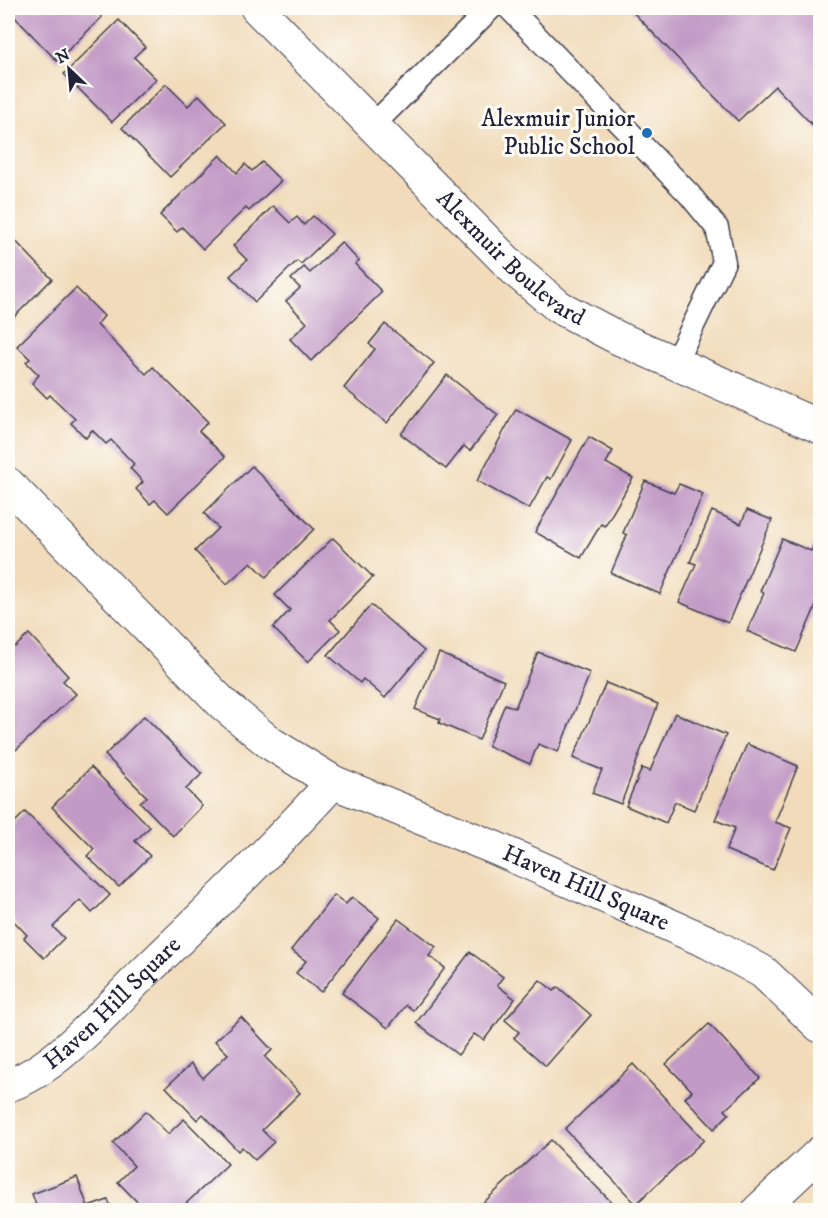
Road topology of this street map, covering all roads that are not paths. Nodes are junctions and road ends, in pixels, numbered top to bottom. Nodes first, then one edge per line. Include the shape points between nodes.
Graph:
1 (257, 8) edge
2 (491, 8) edge
3 (509, 8) edge
4 (373, 125) junction
5 (675, 365) junction
6 (820, 427) edge
7 (8, 484) edge
8 (333, 782) junction
9 (820, 1026) edge
10 (8, 1085) edge
11 (820, 1153) edge
12 (759, 1210) edge

1 - 4 street, Alexmuir Boulevard
2 - 4 lane
3 - 5 lane via 689,194 717,228 724,262
4 - 5 street, Alexmuir Boulevard via 516,271 559,308
5 - 6 street, Alexmuir Boulevard
7 - 8 street, Haven Hill Square via 222,704 270,743
8 - 9 street, Haven Hill Square via 708,942 763,972
8 - 10 street, Haven Hill Square via 285,836 64,1051
11 - 12 street

